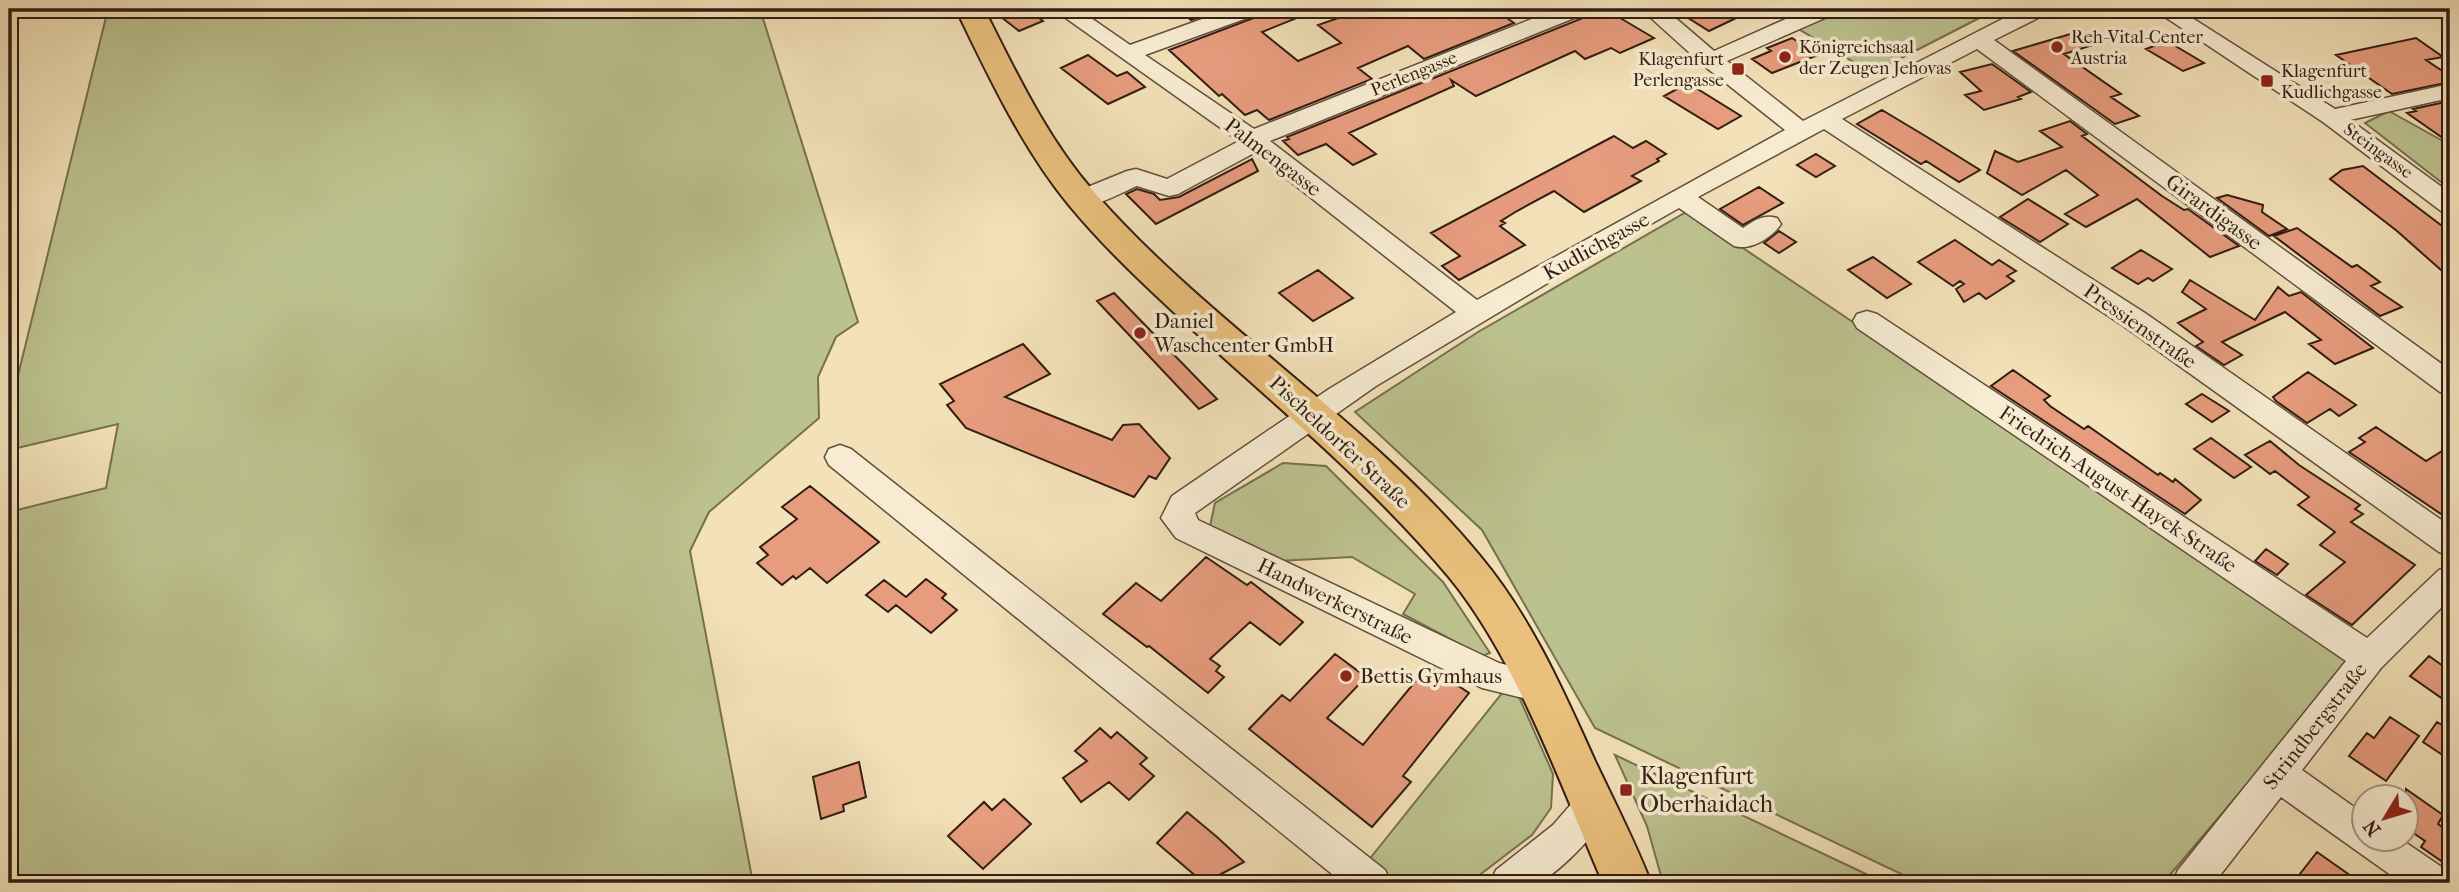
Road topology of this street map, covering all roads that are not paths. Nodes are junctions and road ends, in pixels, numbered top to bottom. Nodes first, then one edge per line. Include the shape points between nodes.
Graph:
1 (970, 9) edge
2 (1064, 9) edge
3 (1250, 9) edge
4 (1576, 9) edge
5 (1652, 9) edge
6 (1826, 9) edge
7 (2038, 9) edge
8 (2164, 9) edge
9 (1978, 39) junction
10 (1128, 52) junction
11 (1711, 60) junction
12 (2450, 91) edge
13 (2332, 117) junction
14 (1812, 124) junction
15 (1253, 141) junction
16 (1681, 198) junction
17 (1082, 199) junction
18 (2450, 205) edge
19 (1768, 224) dead end
20 (1476, 313) junction
21 (1867, 321) dead end
22 (2450, 385) edge
23 (1314, 414) junction
24 (840, 457) dead end
25 (1177, 518) joint
26 (2450, 543) edge
27 (2450, 579) edge
28 (2369, 658) junction
29 (1539, 687) junction
30 (2278, 774) junction
31 (1593, 806) junction
32 (2350, 825) edge
33 (2392, 854) edge
34 (1372, 883) edge
35 (1509, 883) edge
36 (1628, 883) edge
37 (2191, 883) edge
38 (2433, 883) edge

1 - 17 main road, Pischeldorfer Straße via 1009,87
2 - 10 street, Palmengasse
3 - 10 street
4 - 15 street, Perlengasse
5 - 11 street, Pressienstraße
6 - 11 street
7 - 9 street, Kudlichgasse
8 - 13 street, Steingasse
9 - 14 street, Kudlichgasse
9 - 22 street, Girardigasse
10 - 15 street, Palmengasse
11 - 14 street, Pressienstraße
12 - 13 street
13 - 18 street, Steingasse
14 - 16 street, Kudlichgasse
14 - 26 street, Pressienstraße via 2124,313
15 - 17 street, Perlengasse via 1169,188 1136,177
15 - 20 street, Palmengasse
16 - 19 street via 1743,240
16 - 20 street, Kudlichgasse
17 - 23 main road, Pischeldorfer Straße via 1157,276
20 - 23 street, Kudlichgasse
21 - 28 street, Friedrich-August-Hayek-Straße
23 - 25 street, Kudlichgasse via 1183,505
23 - 29 main road, Pischeldorfer Straße via 1432,528 1467,569 1506,625
24 - 34 street
25 - 29 street, Handwerkerstraße via 1187,530 1494,677
27 - 28 street, Strindbergstraße
28 - 30 street, Strindbergstraße
29 - 31 main road, Pischeldorfer Straße
30 - 32 street
30 - 37 street, Strindbergstraße
31 - 35 street via 1566,837
31 - 36 main road, Pischeldorfer Straße
33 - 38 street

